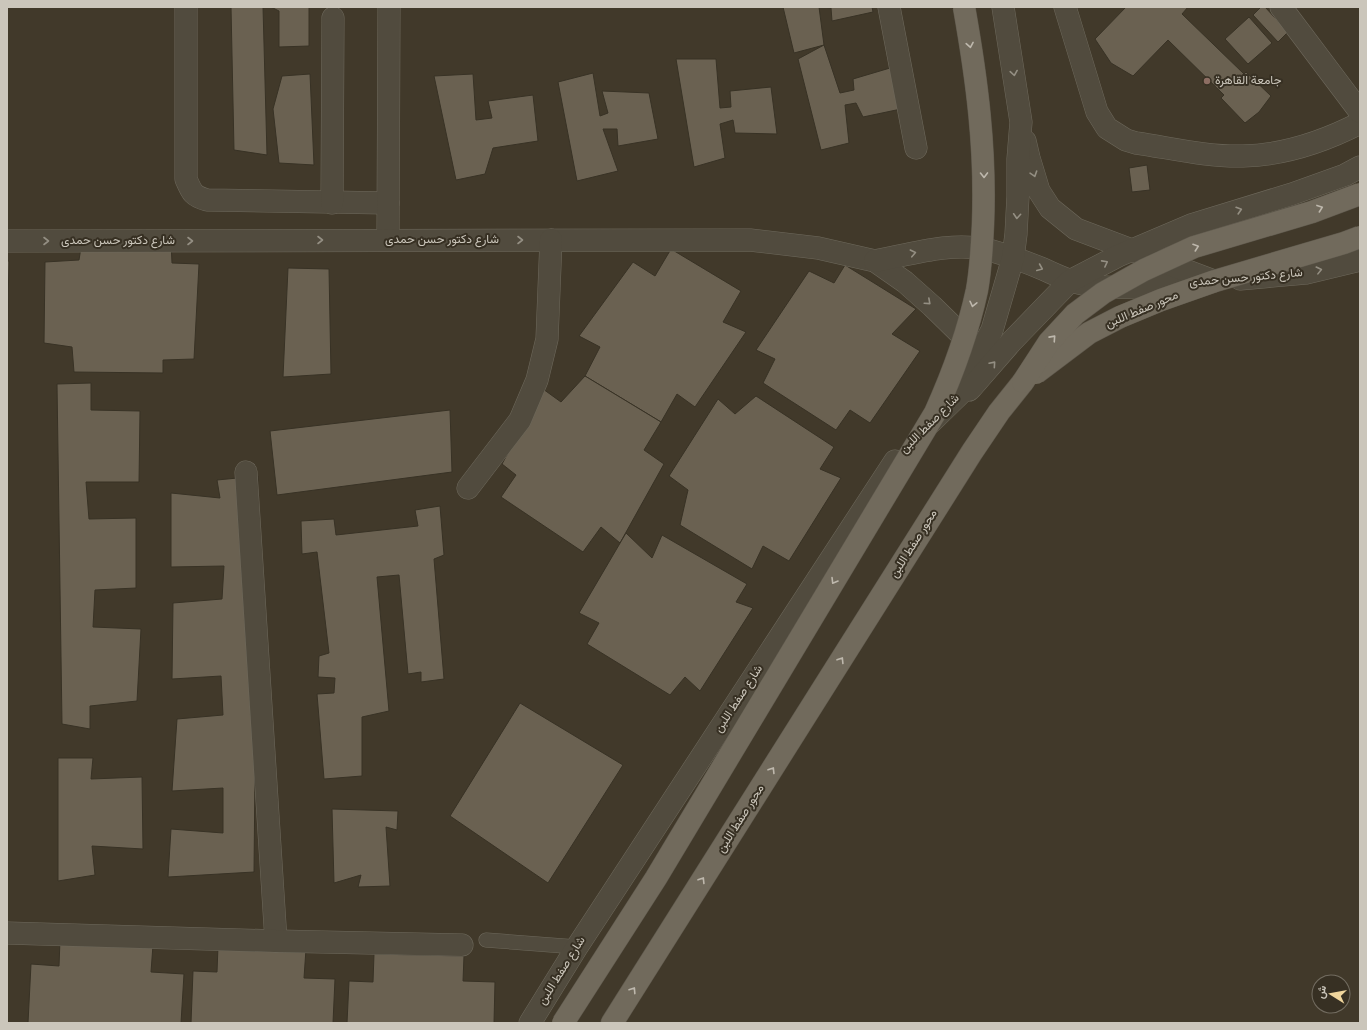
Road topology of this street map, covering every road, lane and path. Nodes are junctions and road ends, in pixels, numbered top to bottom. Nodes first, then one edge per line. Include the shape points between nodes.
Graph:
1 (186, 7) edge
2 (389, 7) edge
3 (889, 7) edge
4 (964, 7) edge
5 (1003, 7) edge
6 (1065, 7) edge
7 (1281, 7) edge
8 (333, 18) dead end
9 (1360, 112) edge
10 (1022, 122) junction
11 (1360, 123) edge
12 (916, 148) dead end
13 (1360, 167) edge
14 (1360, 194) edge
15 (332, 203) junction
16 (388, 203) junction
17 (1360, 237) edge
18 (388, 240) junction
19 (551, 240) junction
20 (7, 241) edge
21 (1133, 249) junction
22 (1013, 258) junction
23 (1360, 260) edge
24 (875, 261) junction
25 (1070, 281) junction
26 (1214, 281) junction
27 (980, 354) junction
28 (1024, 382) junction
29 (965, 389) junction
30 (246, 472) dead end
31 (468, 488) dead end
32 (7, 933) edge
33 (486, 940) dead end
34 (276, 941) junction
35 (462, 945) dead end
36 (577, 947) junction
37 (530, 1023) edge
38 (563, 1023) edge
39 (612, 1023) edge

1 - 15 street via 186,179 191,190 197,197 207,200
2 - 16 street
3 - 12 street
4 -> 38 main road, bridge via 977,87 983,149 984,198 982,253 977,289 951,377 935,413 656,878
5 -> 10 street
6 - 11 street via 1097,112 1107,128 1126,140 1210,154 1242,156 1275,153 1307,146
7 - 9 street
8 - 15 street
10 -> 21 street via 1039,191 1050,208 1076,229
10 -> 22 street, شارع صفط اللبن
21 -> 13 street, شارع صفط اللبن via 1191,225 1292,194
28 -> 14 main road, bridge via 1049,342 1075,314 1103,293 1194,247 1312,212
15 - 16 street
16 - 18 street
17 - 28 main road, محور صفط اللبن, bridge via 1215,281 1120,317 1089,333
18 -> 19 street, شارع دكتور حسن حمدى
20 -> 18 street, شارع دكتور حسن حمدى
19 - 24 street, شارع دكتور حسن حمدى via 750,240 818,248
19 - 31 street via 547,339 537,380 520,420
25 -> 21 street, شارع صفط اللبن
21 - 26 street
24 -> 22 street, شارع دكتور حسن حمدى via 958,247 988,250
22 -> 25 street, شارع دكتور حسن حمدى
22 - 27 street, شارع صفط اللبن via 992,330
26 -> 23 street, شارع دكتور حسن حمدى via 1306,273
24 -> 27 street, شارع دكتور حسن حمدى via 921,296
25 - 26 street, شارع دكتور حسن حمدى via 1090,286 1126,288
29 -> 25 street, شارع صفط اللبن via 969,390 972,387
27 - 29 street, شارع صفط اللبن via 964,382
39 -> 28 main road, محور صفط اللبن via 972,452 999,412
29 - 36 street, شارع صفط اللبن via 919,432 892,466
30 - 34 street
32 - 34 street
33 - 36 lane
34 - 35 street
36 - 37 street, شارع صفط اللبن

